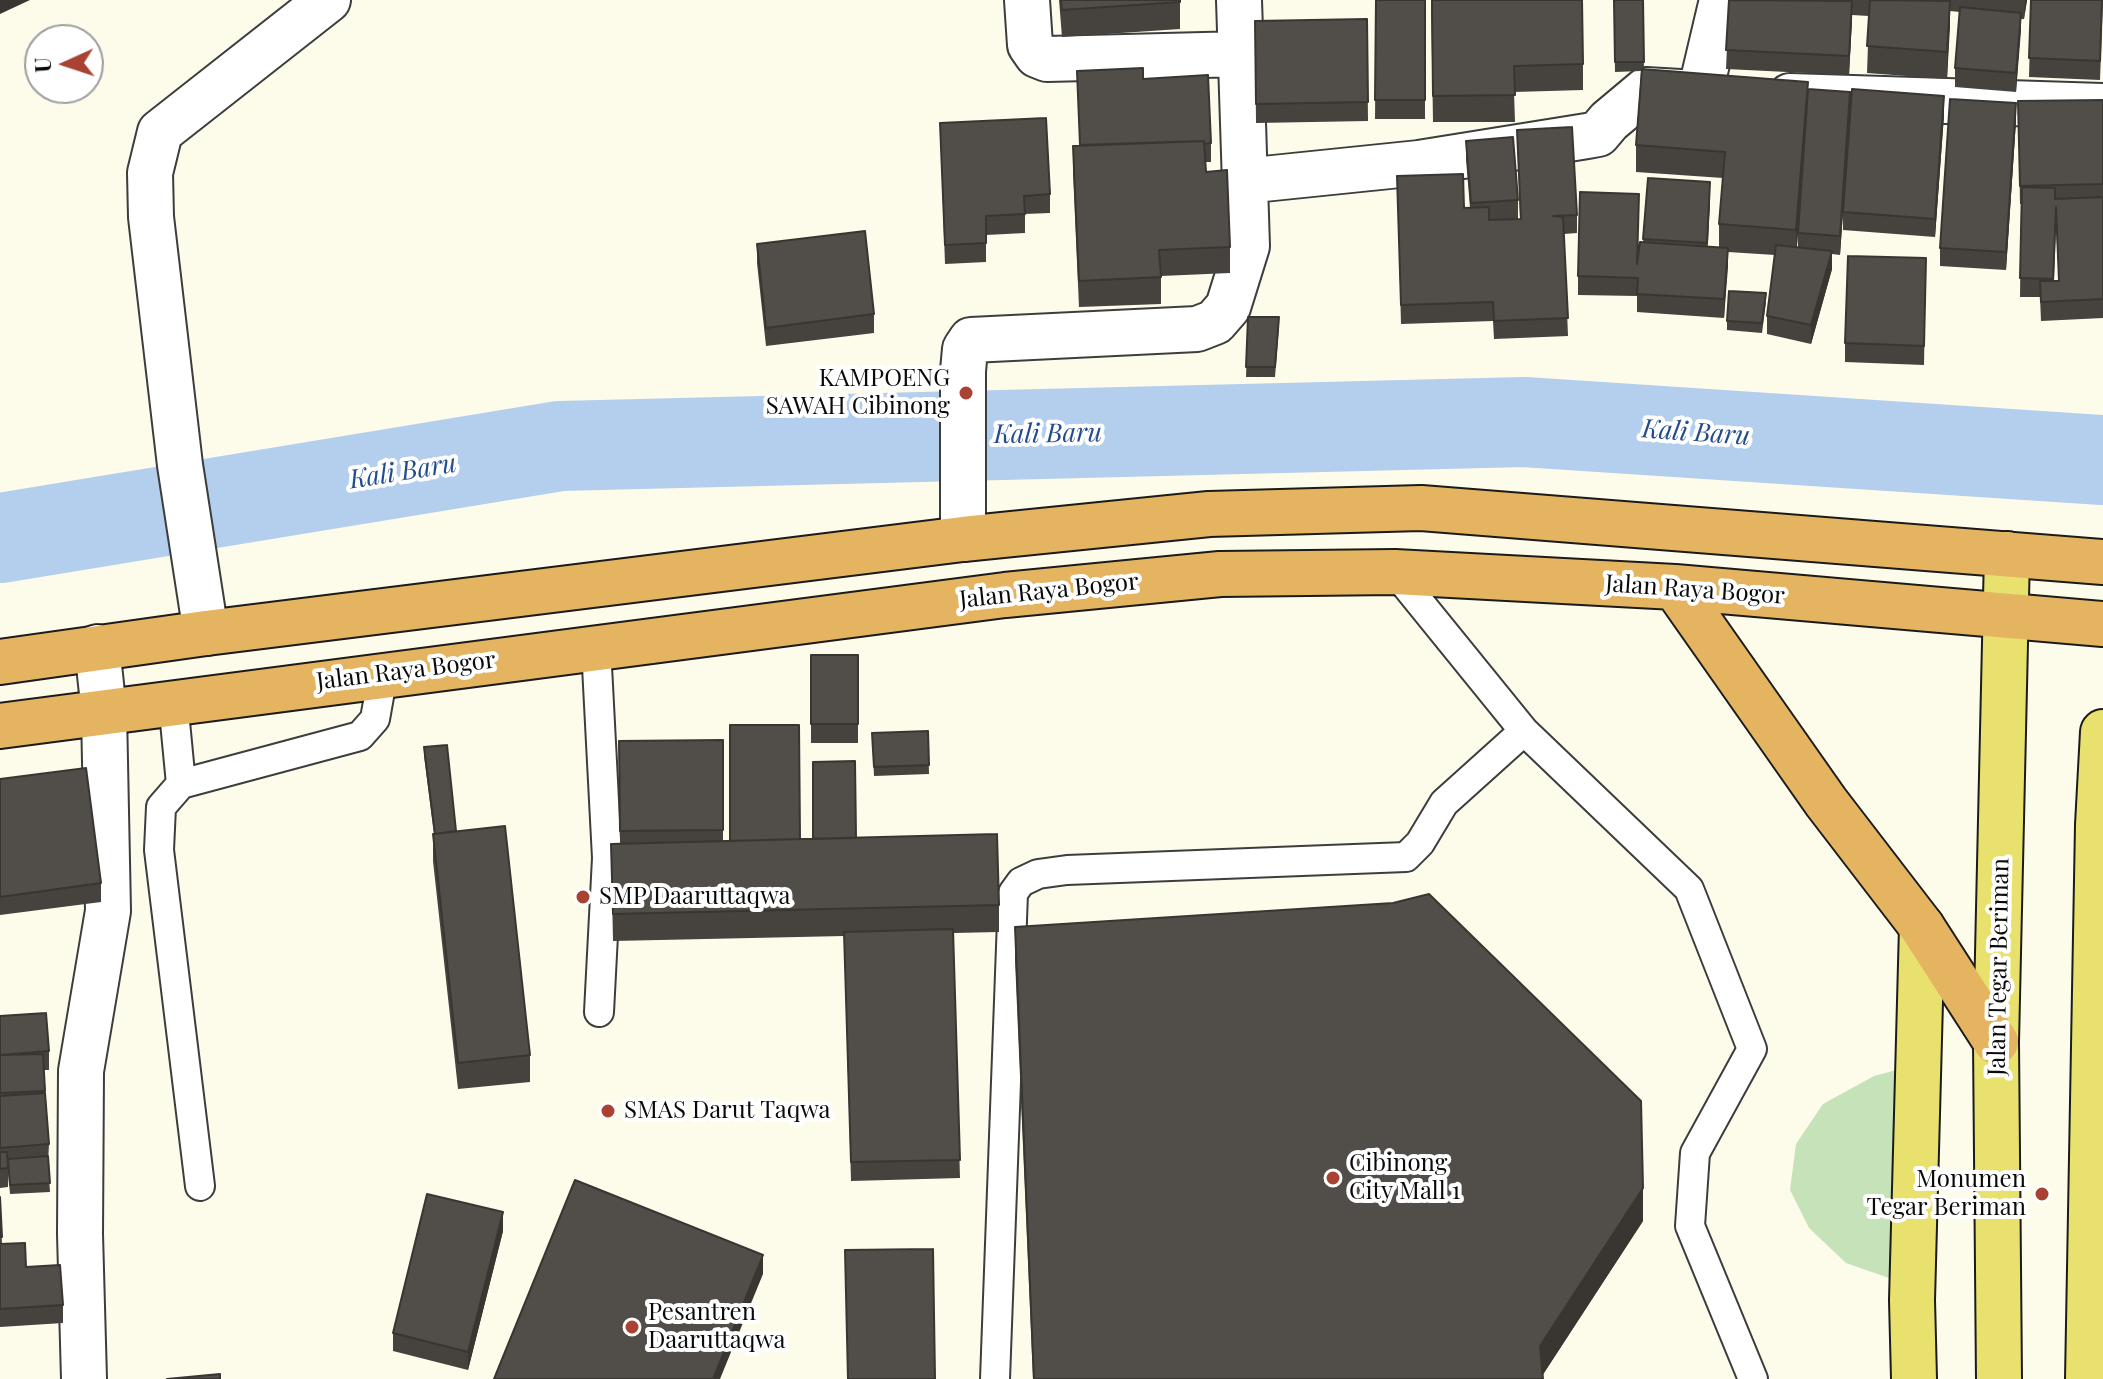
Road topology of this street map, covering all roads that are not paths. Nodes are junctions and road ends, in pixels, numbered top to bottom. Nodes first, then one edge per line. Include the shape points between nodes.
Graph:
1 (328, 0) edge
2 (1027, 0) edge
3 (1239, 0) edge
4 (1722, 0) edge
5 (1243, 54) junction
6 (1700, 93) junction
7 (2103, 106) edge
8 (1244, 181) junction
9 (963, 539) junction
10 (2007, 554) junction
11 (2103, 562) edge
12 (1395, 572) junction
13 (1675, 587) junction
14 (2005, 616) junction
15 (2103, 624) edge
16 (206, 633) junction
17 (97, 647) junction
18 (596, 647) junction
19 (0, 662) edge
20 (383, 674) junction
21 (173, 701) junction
22 (104, 712) junction
23 (0, 726) edge
24 (1524, 731) junction
25 (2103, 732) edge
26 (181, 784) junction
27 (2100, 830) edge
28 (1922, 927) junction
29 (599, 1012) dead end
30 (1996, 1042) junction
31 (200, 1186) dead end
32 (84, 1379) edge
33 (995, 1379) edge
34 (1753, 1379) edge
35 (1914, 1379) edge
36 (1999, 1379) edge
37 (2088, 1379) edge

1 - 16 street via 160,132 150,173 180,465
2 - 5 street via 1030,45 1047,59
3 - 5 street
4 - 6 street
5 - 8 street
6 - 7 street
6 - 8 street via 1646,90 1598,134 1419,163
8 - 9 street via 1247,246 1228,307 1215,322 1197,329 971,340 963,371
9 - 10 highway via 1209,514 1421,508
9 - 16 highway
10 - 11 highway
10 - 14 main road, Jalan Tegar Beriman
12 - 13 highway, Jalan Raya Bogor
12 - 18 highway, Jalan Raya Bogor via 1205,575
12 - 24 lane
13 - 14 highway, Jalan Raya Bogor
13 - 28 highway via 1826,802
14 - 15 highway, Jalan Raya Bogor
14 - 30 main road, Jalan Tegar Beriman
16 - 17 highway
17 - 19 highway
17 - 22 street
18 - 20 highway, Jalan Raya Bogor
18 - 29 lane via 607,858
20 - 21 highway, Jalan Raya Bogor
20 - 26 lane via 375,719 360,736
21 - 22 highway, Jalan Raya Bogor
21 - 26 lane
22 - 23 highway, Jalan Raya Bogor
22 - 32 street via 108,911 81,1071 79,1124
24 - 33 lane via 1444,803 1406,857 1067,870 1021,882 1013,893
24 - 34 lane via 1689,889 1752,1049 1695,1153 1690,1226
25 - 27 main road
26 - 31 lane via 161,807 158,830
27 - 37 main road
28 - 30 highway
28 - 35 main road
30 - 36 main road, Jalan Tegar Beriman

